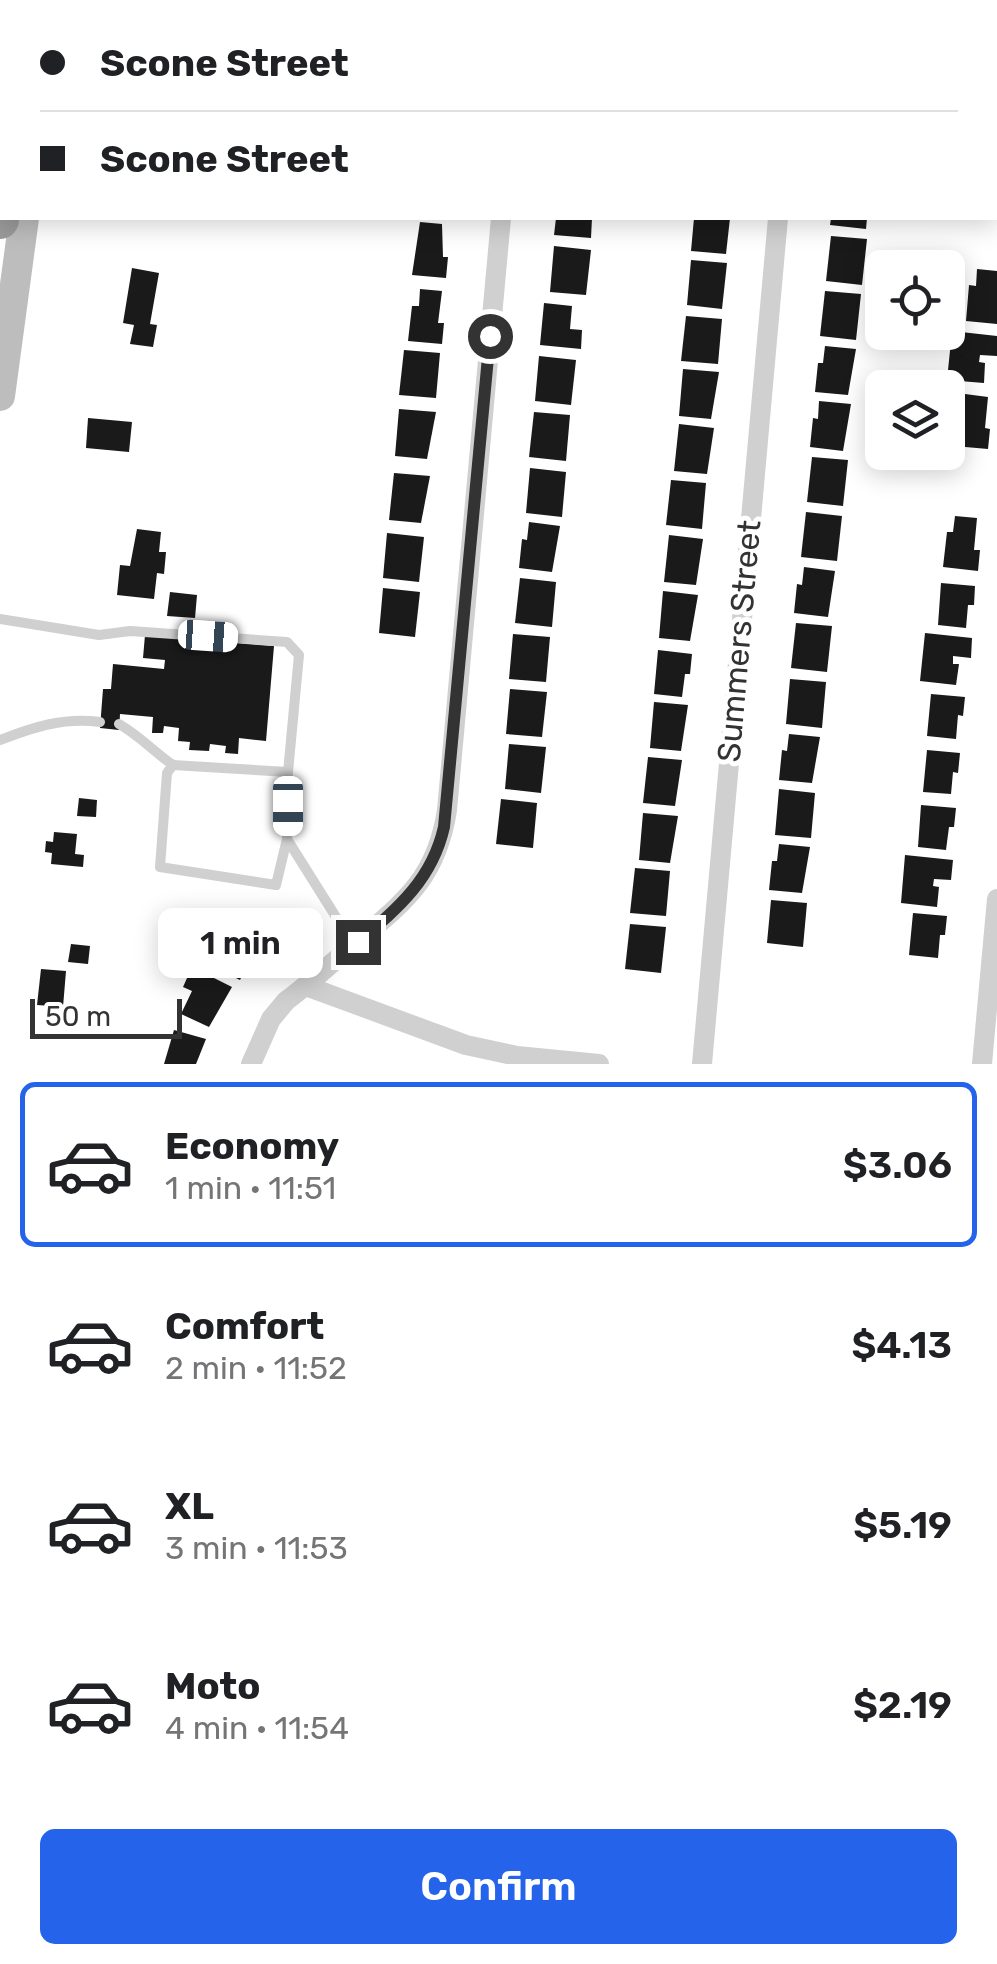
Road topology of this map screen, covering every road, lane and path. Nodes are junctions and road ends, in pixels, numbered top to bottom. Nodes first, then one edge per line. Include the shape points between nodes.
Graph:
1 (24, 220) edge
2 (501, 220) edge
3 (778, 220) edge
4 (0, 396) edge
5 (0, 619) edge
6 (100, 722) dead end
7 (119, 724) dead end
8 (0, 740) edge
9 (174, 765) junction
10 (288, 772) junction
11 (287, 839) junction
12 (997, 899) edge
13 (358, 942) junction
14 (306, 986) junction
15 (251, 1064) edge
16 (600, 1064) edge
17 (702, 1064) edge
18 (982, 1064) edge

1 - 4 main road
2 - 13 street via 444,827 415,891
3 - 17 street, Summers Street
5 - 10 lane via 99,636 130,630 287,642 299,655
6 - 8 lane via 51,722
7 - 9 lane
9 - 10 lane
9 - 11 lane via 167,773 160,867 276,884
10 - 11 lane
11 - 13 lane
12 - 18 street
13 - 14 street
14 - 15 street via 271,1019
14 - 16 street via 466,1045

